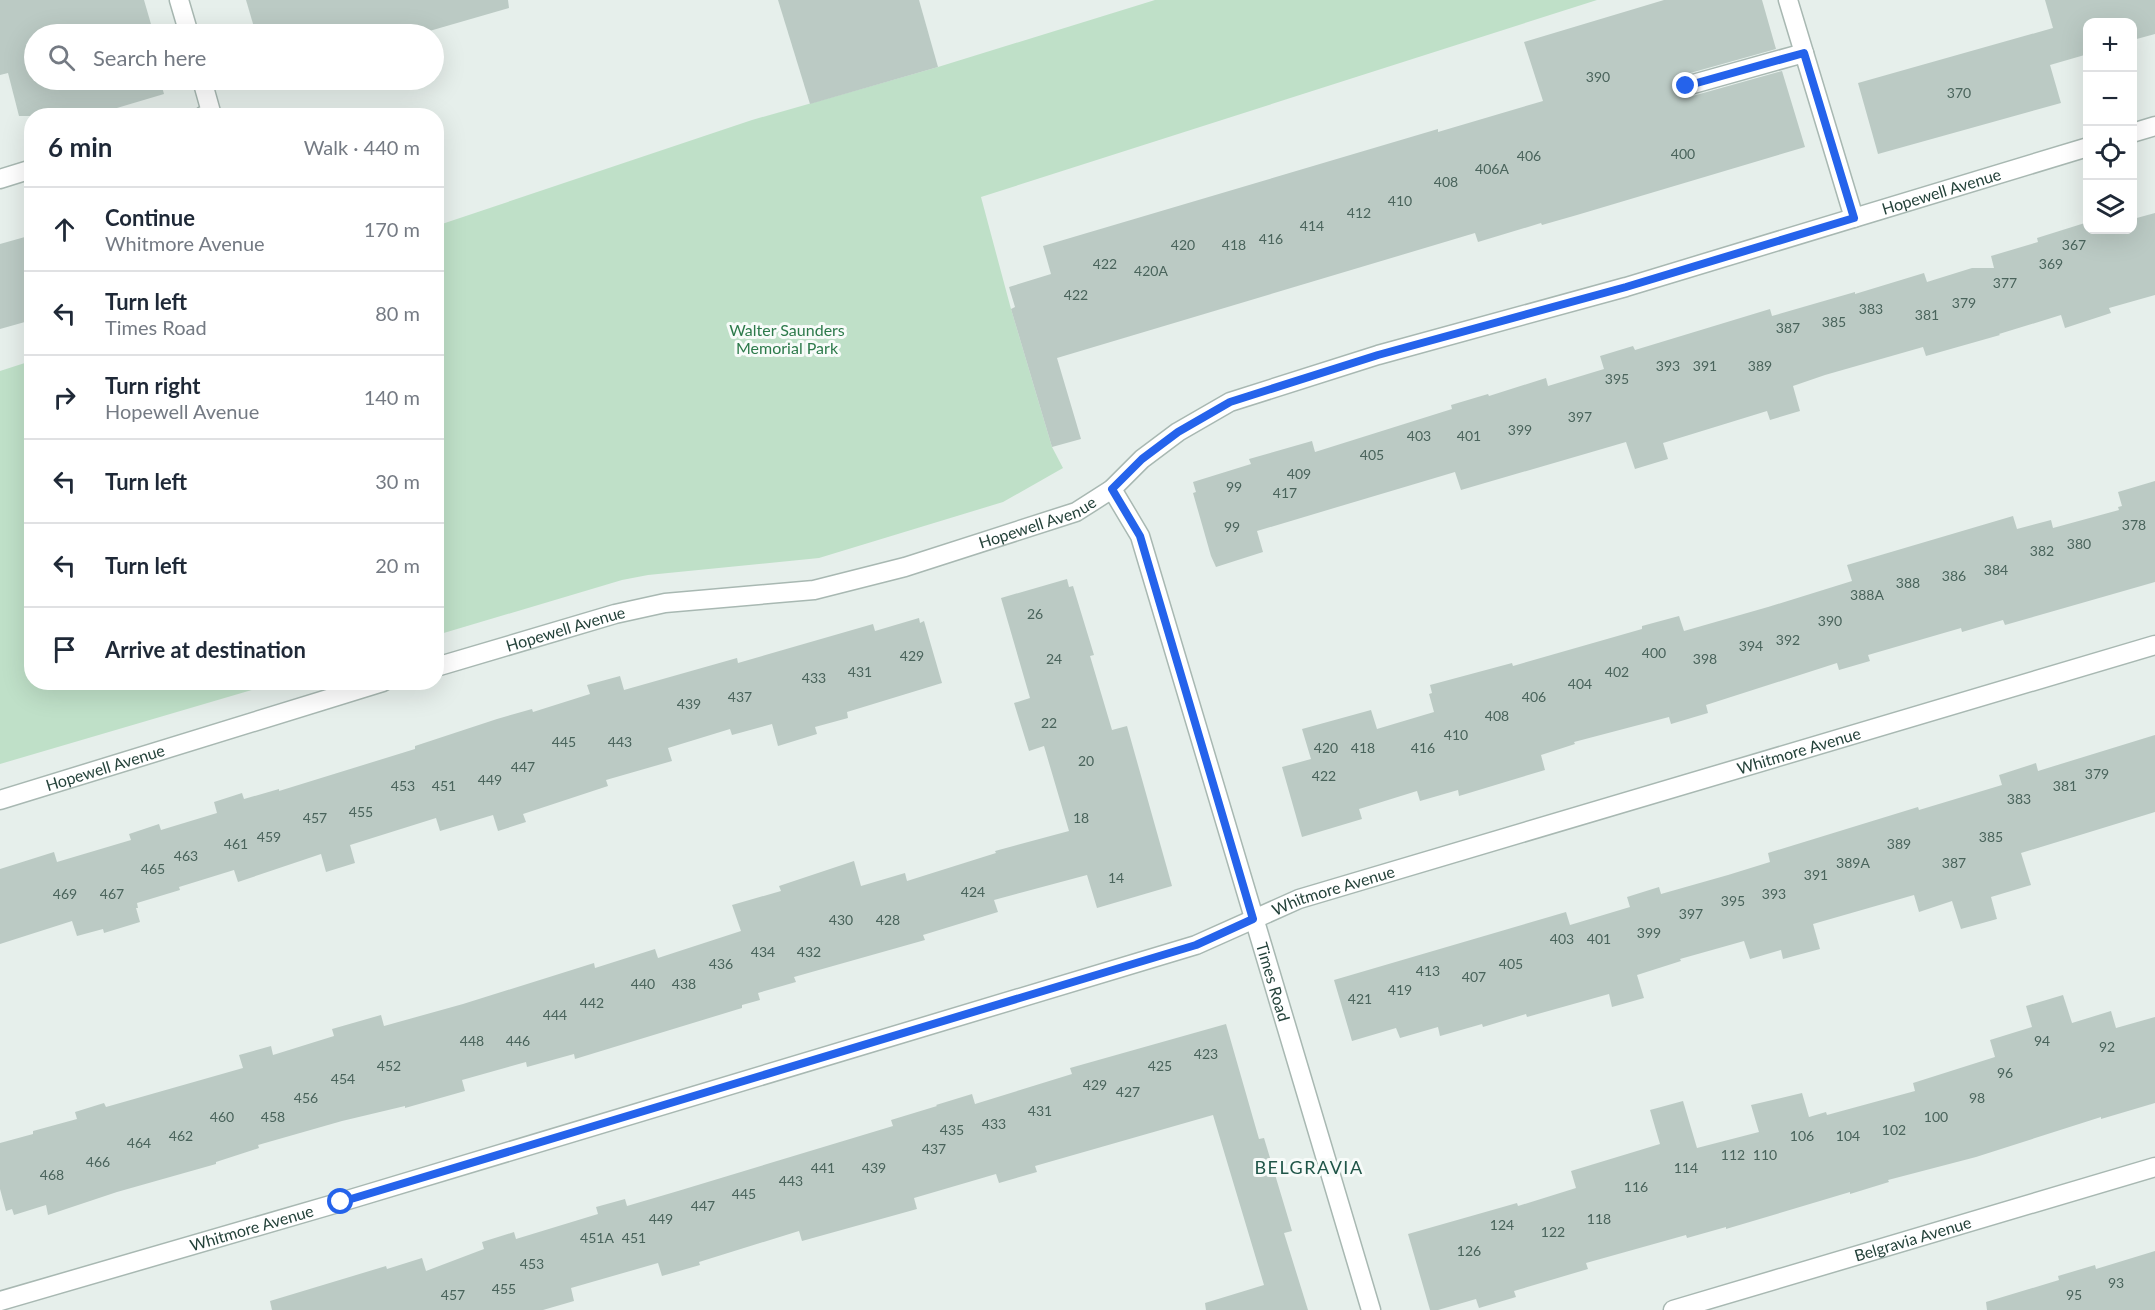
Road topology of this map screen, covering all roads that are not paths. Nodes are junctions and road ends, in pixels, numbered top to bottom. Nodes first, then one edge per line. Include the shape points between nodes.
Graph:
1 (180, 0) edge
2 (1788, 0) edge
3 (186, 24) edge
4 (1804, 53) junction
5 (1686, 86) dead end
6 (203, 90) edge
7 (206, 108) edge
8 (2155, 126) edge
9 (2137, 132) edge
10 (2083, 149) edge
11 (24, 172) edge
12 (0, 179) edge
13 (1854, 218) junction
14 (1112, 489) junction
15 (2155, 645) edge
16 (444, 665) edge
17 (357, 690) edge
18 (0, 800) edge
19 (1253, 919) junction
20 (2155, 1167) edge
21 (0, 1301) edge
22 (1371, 1310) edge
23 (1673, 1310) edge

1 - 3 street
2 - 4 street
4 - 5 street
4 - 13 street
6 - 7 street
8 - 9 street
10 - 13 street, Hopewell Avenue
11 - 12 street
13 - 14 street, Hopewell Avenue via 1626,287 1378,355 1230,402 1178,432 1142,459
14 - 16 street, Hopewell Avenue via 1076,512 905,567 814,590 665,603
14 - 19 street, Times Road via 1140,536
15 - 19 street, Whitmore Avenue via 1299,899
17 - 18 street, Hopewell Avenue
19 - 21 street, Whitmore Avenue via 1196,945
19 - 22 street, Times Road
20 - 23 street, Belgravia Avenue

